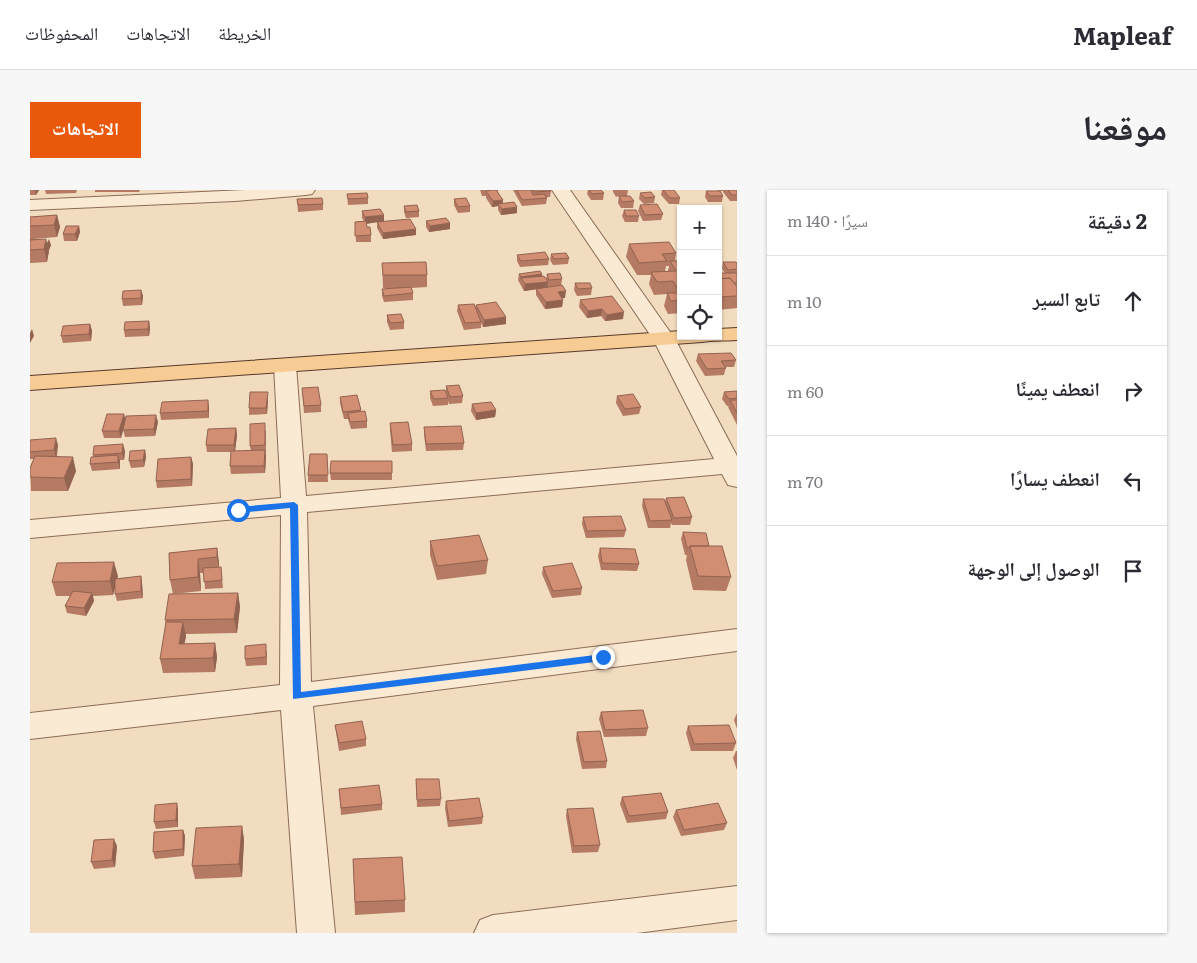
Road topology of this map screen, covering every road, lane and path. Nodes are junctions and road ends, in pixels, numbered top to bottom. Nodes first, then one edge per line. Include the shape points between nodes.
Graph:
1 (306, 190) edge
2 (561, 190) edge
3 (30, 205) edge
4 (737, 334) edge
5 (722, 335) edge
6 (677, 338) edge
7 (664, 339) junction
8 (285, 366) junction
9 (30, 383) edge
10 (734, 470) edge
11 (294, 505) junction
12 (30, 529) edge
13 (737, 640) edge
14 (296, 696) junction
15 (30, 726) edge
16 (737, 903) edge
17 (316, 933) edge
18 (493, 933) edge

1 - 3 street
2 - 7 street
4 - 5 main road
6 - 7 main road
7 - 8 main road
7 - 10 street
8 - 9 main road
8 - 11 street
10 - 11 street
11 - 12 street
11 - 14 street
13 - 14 street
14 - 15 street
14 - 17 street
16 - 18 street

